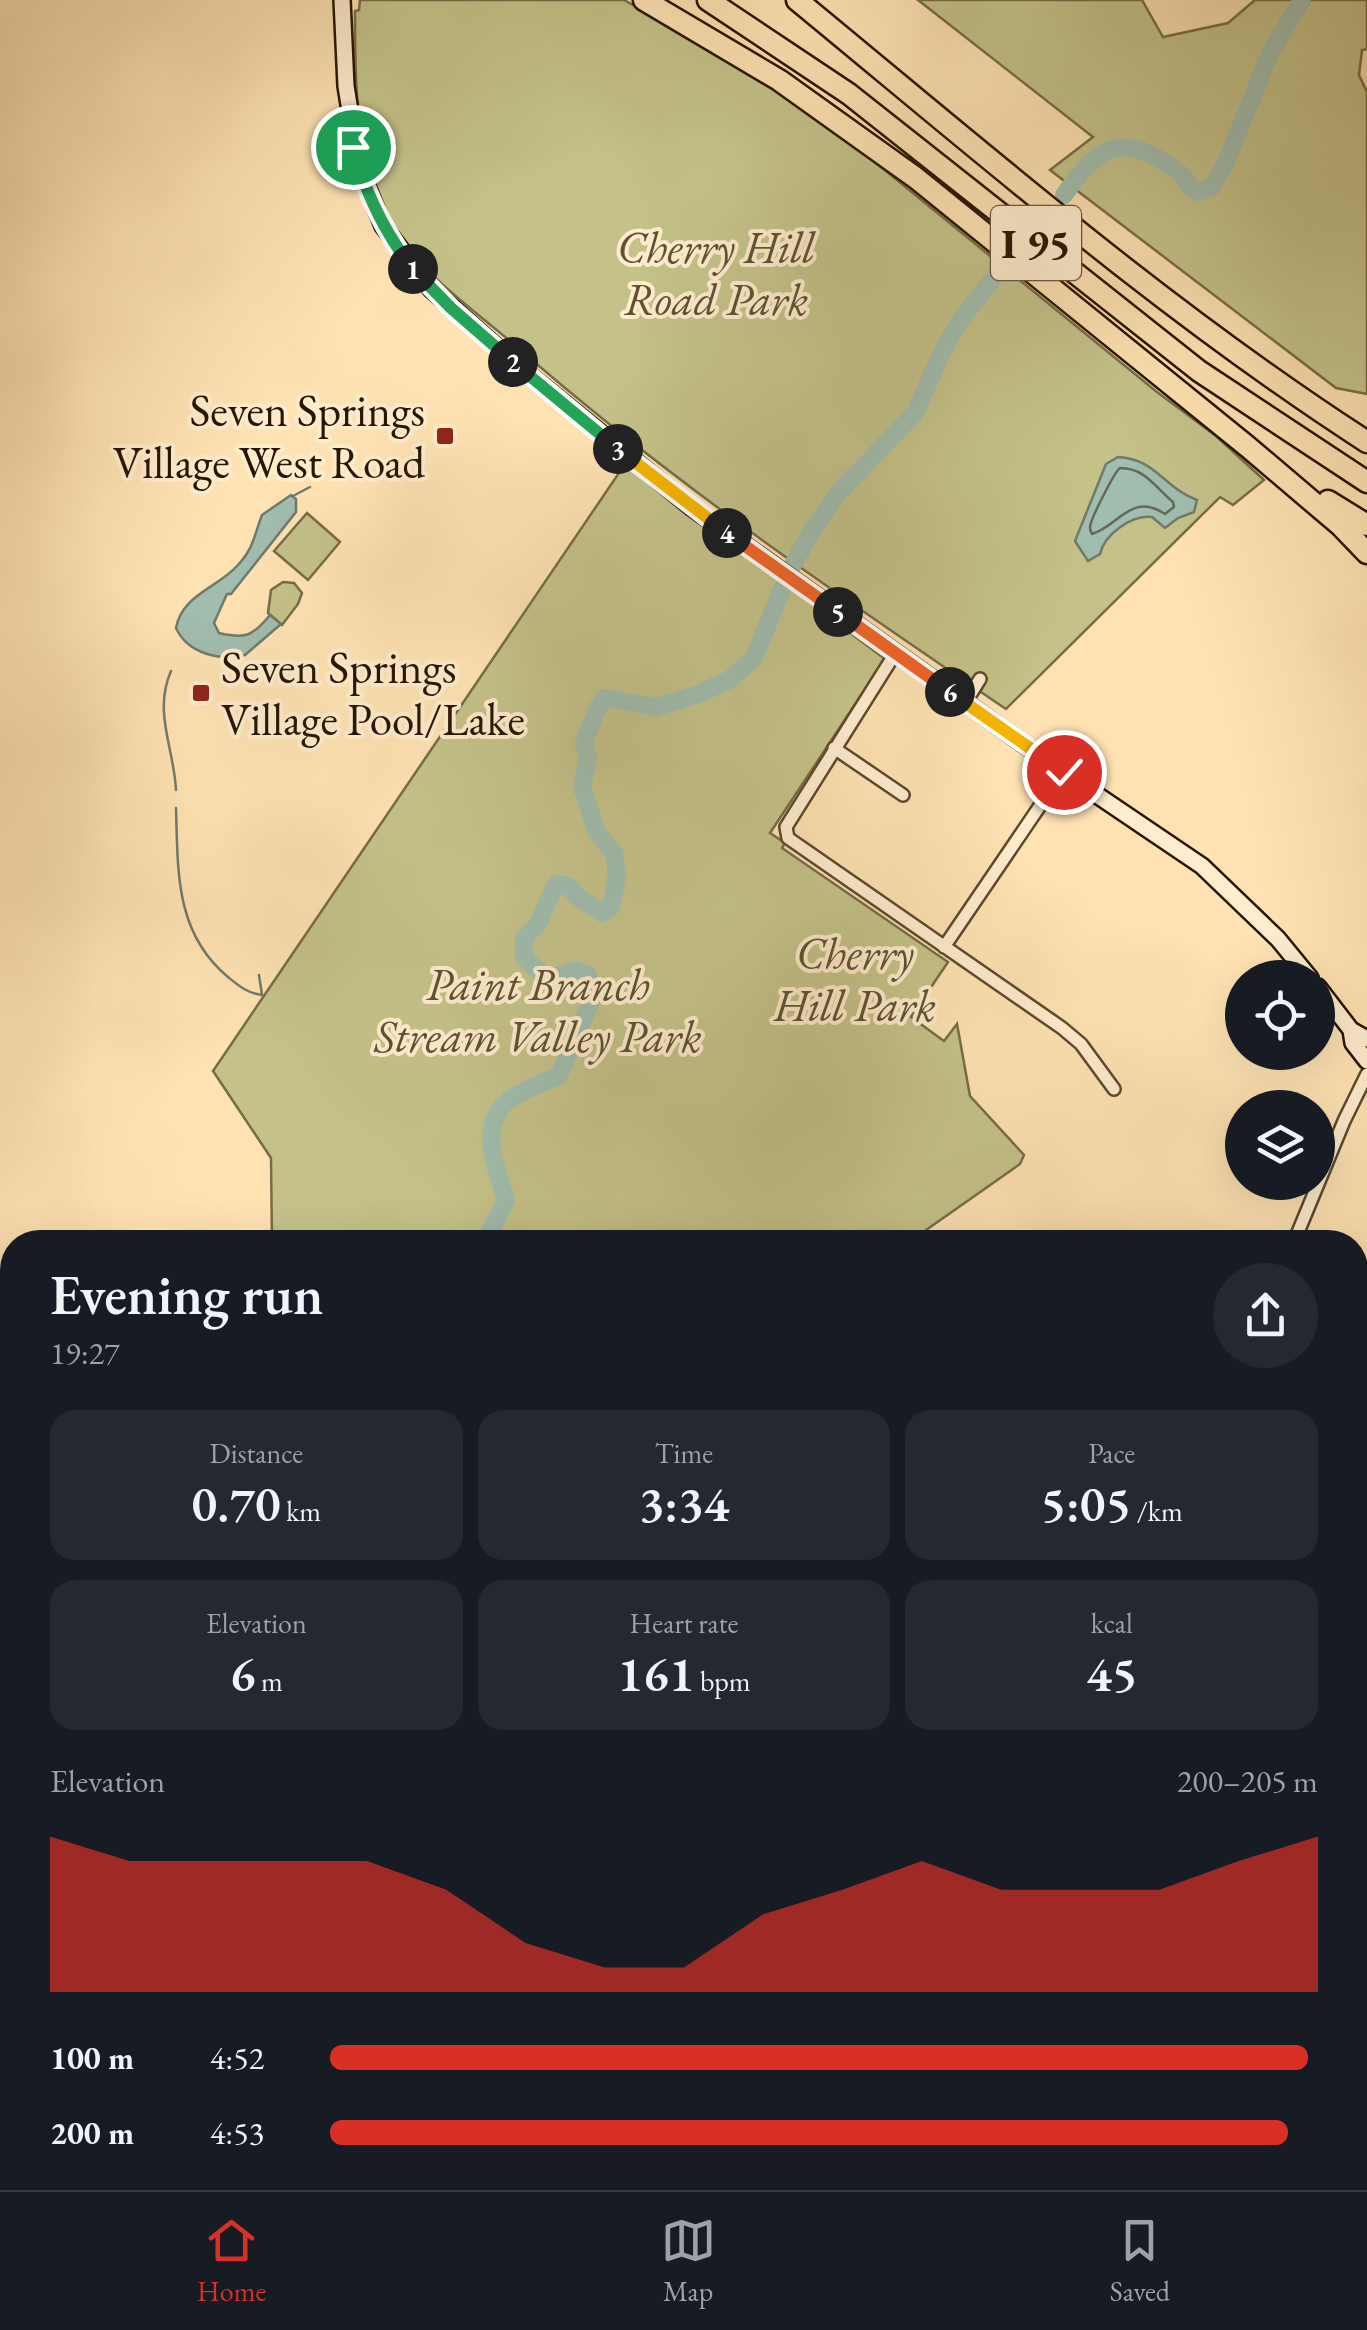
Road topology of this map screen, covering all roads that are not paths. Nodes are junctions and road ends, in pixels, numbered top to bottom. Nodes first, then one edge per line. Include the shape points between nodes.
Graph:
1 (342, 0) edge
2 (644, 0) edge
3 (708, 0) edge
4 (797, 0) edge
5 (1367, 440) edge
6 (1248, 447) junction
7 (1367, 482) edge
8 (1367, 525) edge
9 (1367, 553) edge
10 (896, 652) junction
11 (980, 679) dead end
12 (965, 703) junction
13 (834, 748) junction
14 (1064, 772) junction
15 (904, 795) dead end
16 (944, 946) junction
17 (1296, 960) edge
18 (1335, 1009) edge
19 (1351, 1030) junction
20 (1367, 1039) edge
21 (1367, 1061) edge
22 (1367, 1074) edge
23 (1114, 1089) dead end
24 (1299, 1230) edge

1 - 10 main road via 358,167 383,226 420,277 632,460
2 - 6 highway via 848,126
3 - 7 highway, I 95 via 849,94 1198,370
4 - 5 highway, I 95 via 1146,287
6 - 8 highway
6 - 9 highway
10 - 12 main road
10 - 13 street
11 - 12 street
12 - 14 main road
13 - 15 street
13 - 16 street via 786,827 788,838
14 - 16 street
14 - 17 main road via 1202,866
16 - 23 street via 1082,1044
18 - 19 main road
19 - 20 main road
19 - 21 main road via 1352,1043
22 - 24 street

